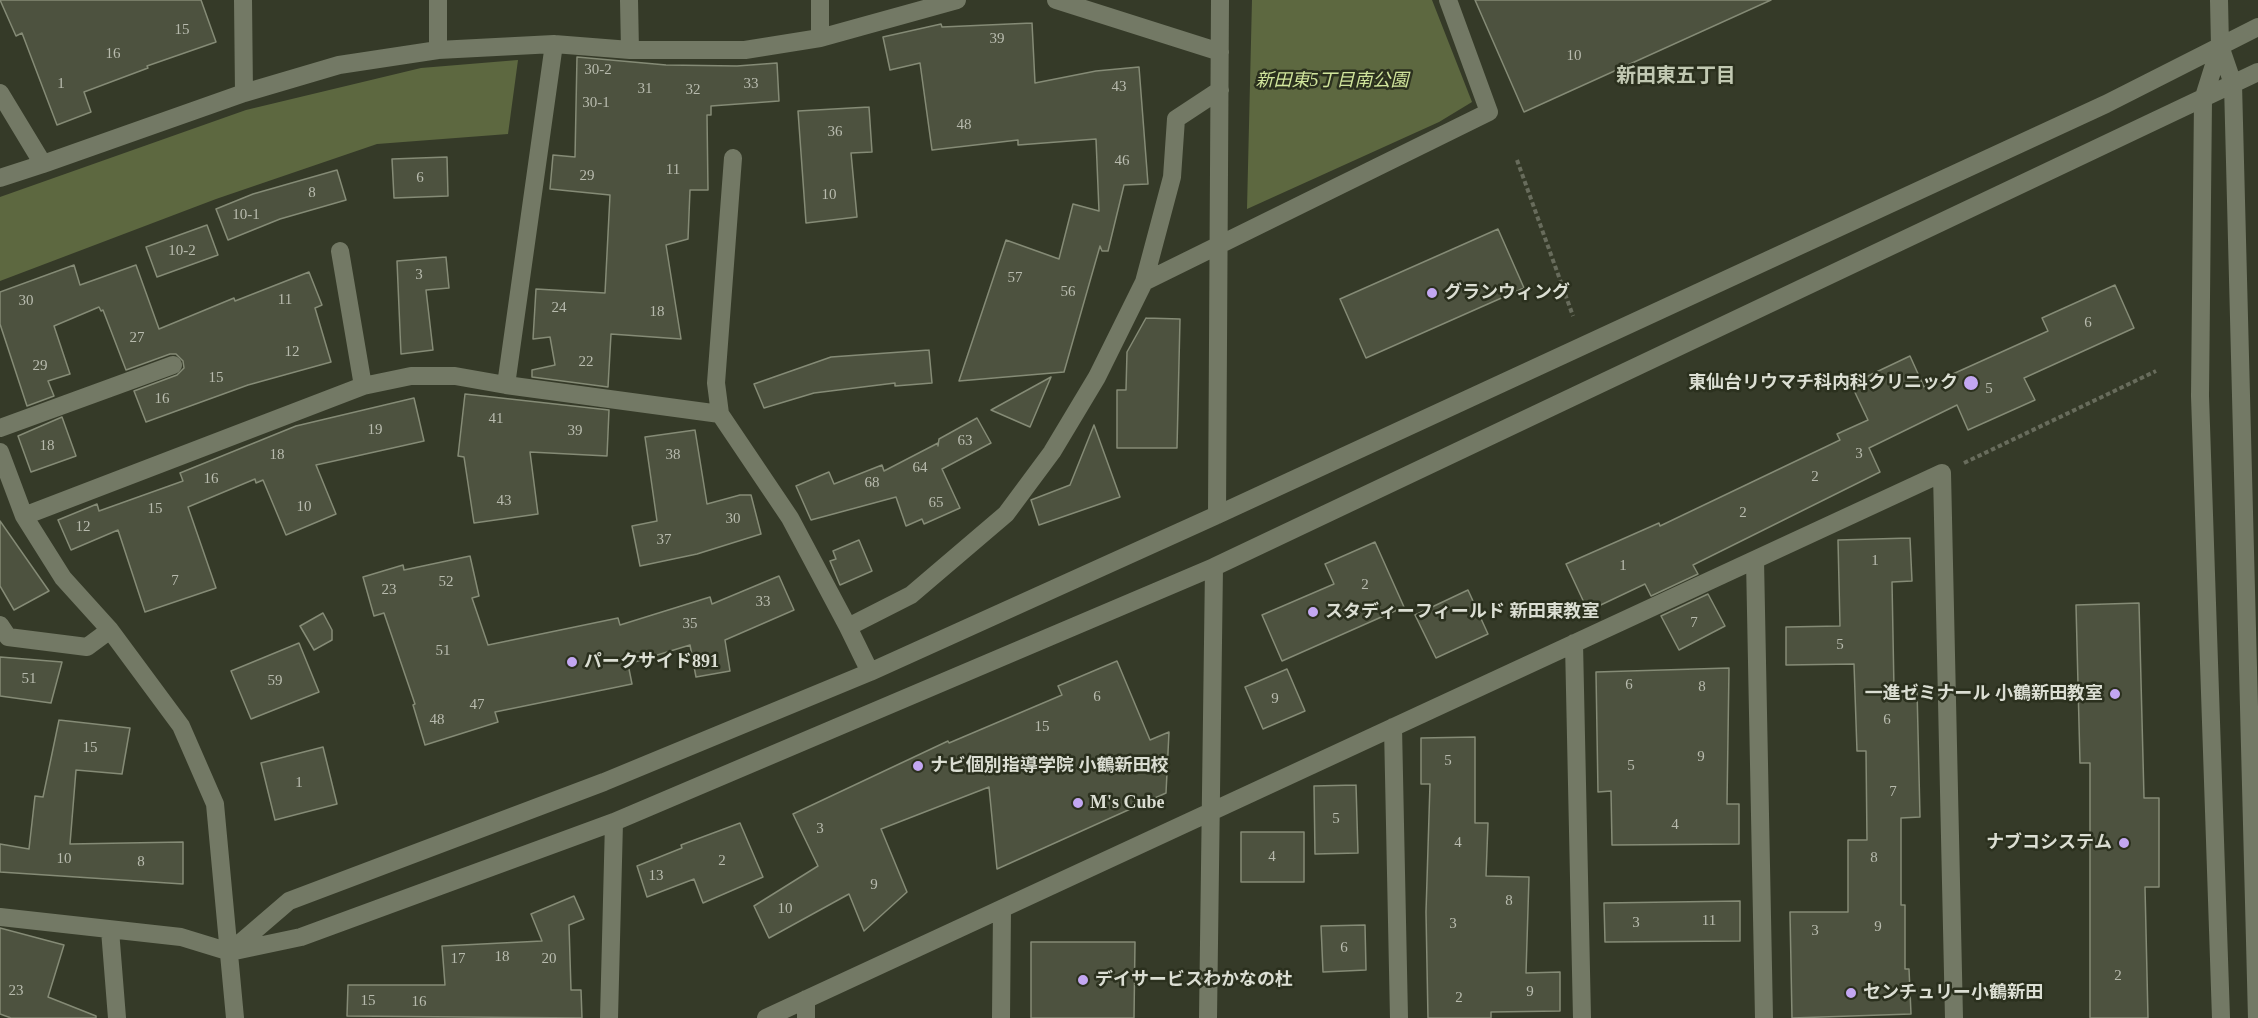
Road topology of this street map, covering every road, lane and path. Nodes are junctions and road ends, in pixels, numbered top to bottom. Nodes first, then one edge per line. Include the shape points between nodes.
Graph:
1 (243, 0) edge
2 (438, 0) edge
3 (629, 0) edge
4 (820, 0) edge
5 (957, 0) edge
6 (1056, 0) edge
7 (1220, 0) edge
8 (1448, 0) edge
9 (2219, 0) edge
10 (2258, 27) edge
11 (820, 38) junction
12 (554, 44) junction
13 (2220, 46) junction
14 (438, 50) junction
15 (630, 50) junction
16 (1220, 52) junction
17 (2258, 72) edge
18 (2234, 84) junction
19 (1220, 90) junction
20 (0, 93) edge
21 (244, 93) junction
22 (2203, 100) junction
23 (733, 158) dead end
24 (1517, 160) dead end
25 (43, 164) junction
26 (0, 178) edge
27 (1219, 247) junction
28 (340, 251) dead end
29 (1144, 282) junction
30 (1573, 316) dead end
31 (173, 366) dead end
32 (2156, 371) dead end
33 (506, 385) junction
34 (363, 386) junction
35 (720, 414) junction
36 (0, 428) edge
37 (0, 453) edge
38 (1942, 473) junction
39 (1217, 515) junction
40 (24, 516) junction
41 (1755, 560) junction
42 (1214, 567) junction
43 (0, 625) edge
44 (848, 627) junction
45 (110, 630) junction
46 (1574, 644) junction
47 (870, 672) junction
48 (1393, 727) junction
49 (1209, 813) junction
50 (614, 822) junction
51 (1002, 909) junction
52 (0, 917) edge
53 (110, 930) junction
54 (230, 952) junction
55 (806, 999) junction
56 (117, 1018) edge
57 (235, 1018) edge
58 (609, 1018) edge
59 (766, 1018) edge
60 (806, 1018) edge
61 (1000, 1018) edge
62 (1208, 1018) edge
63 (1399, 1018) edge
64 (1582, 1018) edge
65 (1764, 1018) edge
66 (1954, 1018) edge
67 (2221, 1018) edge
68 (2257, 1018) edge

1 - 21 street
2 - 14 street
3 - 15 street
4 - 11 street
5 - 11 street
6 - 16 street
7 - 16 street
8 - 27 street via 1489,112
9 - 13 street
10 - 13 street
11 - 15 street via 745,50
12 - 14 street
12 - 15 street
12 - 33 street
13 - 18 street
13 - 22 street
13 - 39 street via 2106,104
14 - 21 street via 339,66
16 - 19 street
17 - 18 street
18 - 22 street
18 - 68 street
19 - 27 street
19 - 29 street via 1176,119 1172,177
20 - 25 street
21 - 25 street
22 - 42 street
22 - 67 street via 2200,396
23 - 35 street via 717,383
24 - 30 path
25 - 26 street
27 - 29 street
27 - 39 street
28 - 34 street
29 - 44 street via 1097,377 1052,452 1006,514 911,595
31 - 36 street
32 - 38 path
33 - 34 street via 444,376 411,376
33 - 35 street
34 - 40 street
35 - 44 street via 790,518
37 - 40 street
38 - 41 street
38 - 66 street
39 - 47 street
40 - 45 street via 63,578
41 - 46 street
41 - 65 street
42 - 49 street
42 - 50 street
43 - 45 street via 8,637 87,647
44 - 47 street
45 - 54 street via 181,726 215,804
46 - 48 street
46 - 64 street
47 - 54 street via 604,783 289,901
48 - 49 street
48 - 63 street
49 - 51 street
49 - 62 street
50 - 54 street via 302,937
50 - 58 street
51 - 55 street
51 - 61 street
52 - 53 street
53 - 54 street via 180,936
53 - 56 street
54 - 57 street
55 - 59 street
55 - 60 street

